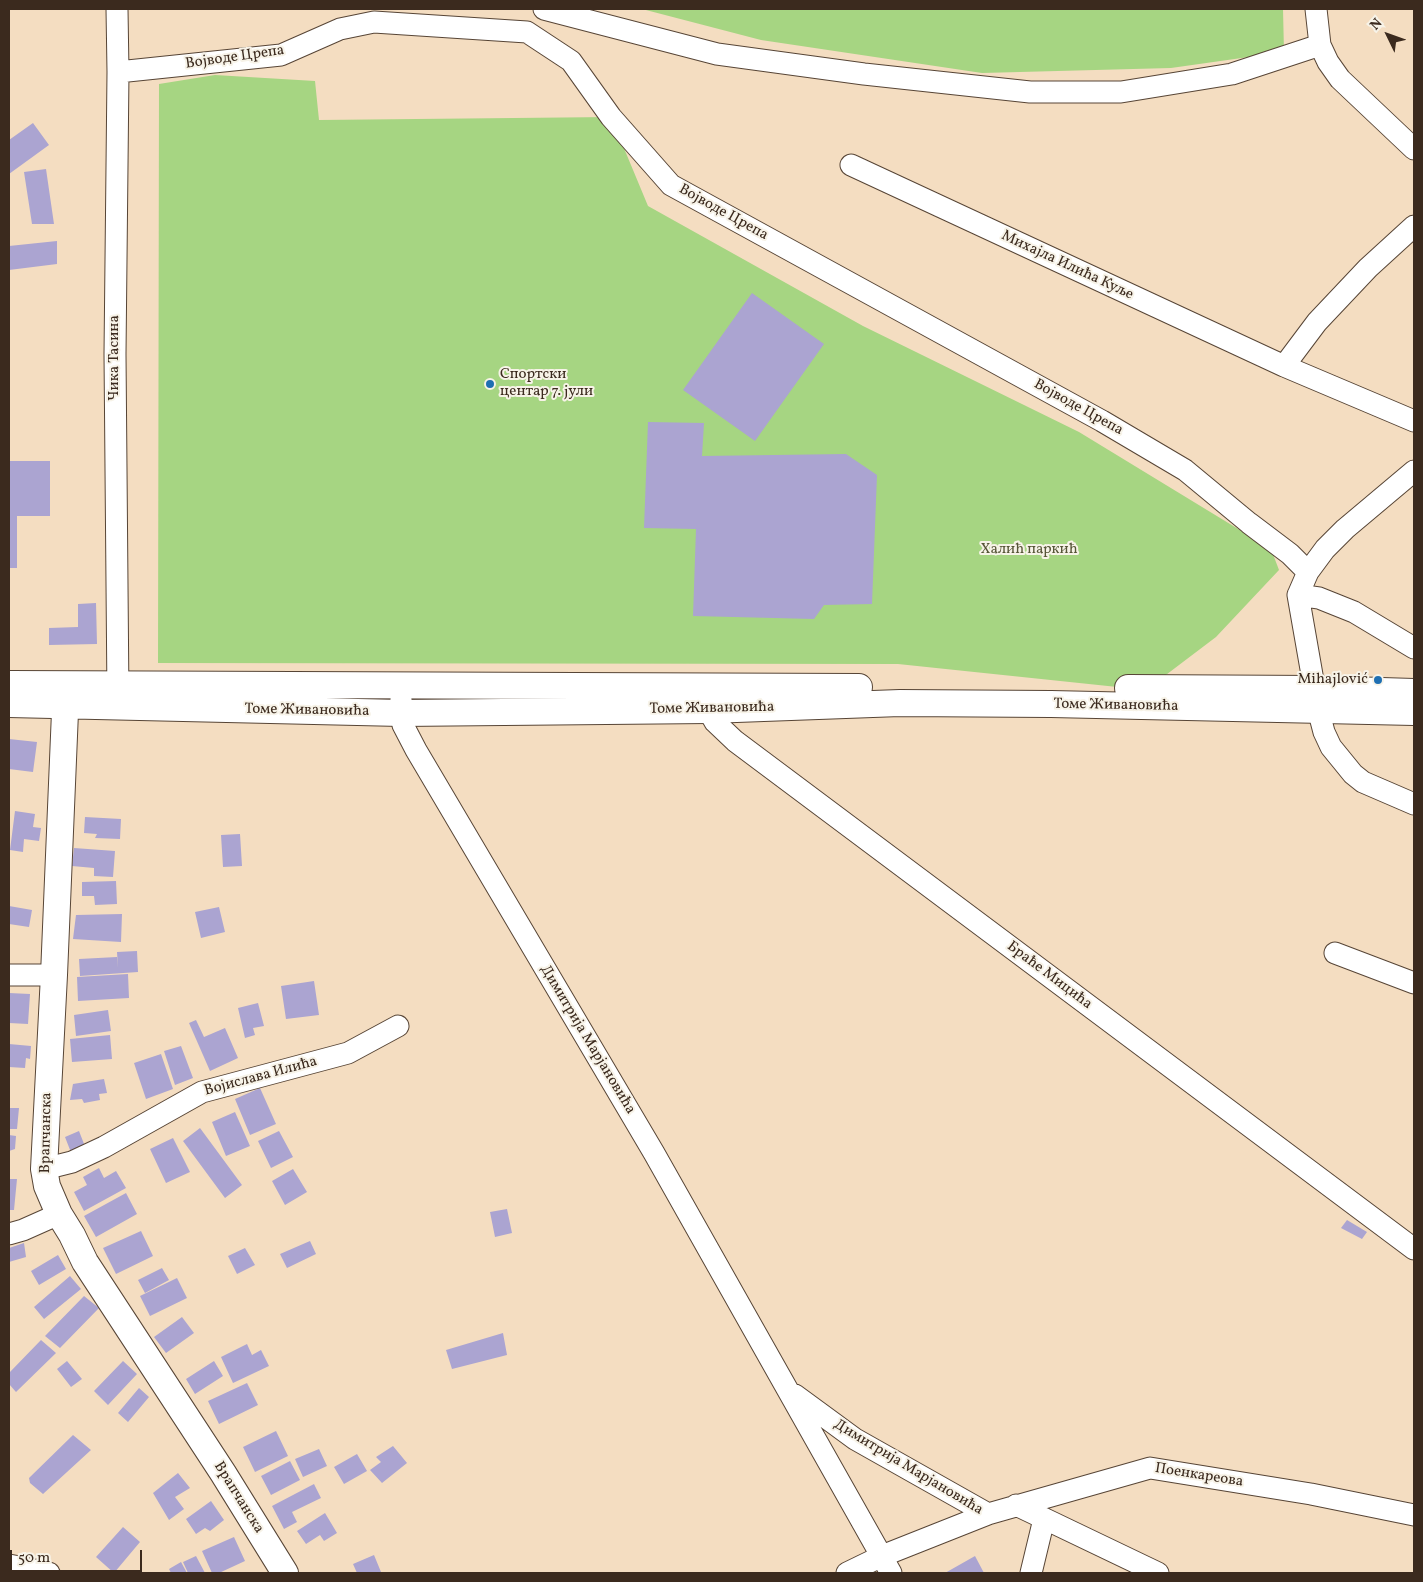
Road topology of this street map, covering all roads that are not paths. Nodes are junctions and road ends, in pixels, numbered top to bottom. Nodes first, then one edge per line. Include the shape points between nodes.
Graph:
1 (117, 9) edge
2 (544, 9) edge
3 (1316, 9) edge
4 (1324, 54) junction
5 (118, 72) junction
6 (1414, 149) edge
7 (851, 166) dead end
8 (1414, 226) edge
9 (1284, 366) junction
10 (1414, 420) edge
11 (1414, 471) edge
12 (1308, 572) junction
13 (1298, 595) junction
14 (1414, 648) edge
15 (9, 684) edge
16 (401, 686) junction
17 (1414, 692) edge
18 (66, 695) junction
19 (118, 696) junction
20 (708, 698) junction
21 (1317, 699) junction
22 (9, 704) edge
23 (1414, 712) edge
24 (401, 713) junction
25 (1414, 804) edge
26 (1335, 953) dead end
27 (9, 975) edge
28 (54, 975) junction
29 (1414, 983) edge
30 (398, 1026) dead end
31 (44, 1169) junction
32 (59, 1214) junction
33 (9, 1234) edge
34 (1414, 1249) edge
35 (788, 1390) junction
36 (1016, 1505) junction
37 (988, 1514) junction
38 (1414, 1515) edge
39 (1044, 1518) junction
40 (9, 1565) edge
41 (887, 1565) edge
42 (49, 1573) edge
43 (286, 1573) edge
44 (847, 1573) edge
45 (1030, 1573) edge
46 (1158, 1573) edge

1 - 5 street, Чика Тасина
2 - 4 street via 717,54 1030,92 1121,92 1232,74
3 - 4 street
4 - 6 street via 1340,79
5 - 12 street, Војводе Црепа via 281,55 340,29 374,22 527,32 571,61 611,117 671,185 1102,421 1176,465 1290,554
5 - 19 street, Чика Тасина via 115,345
7 - 9 street, Михајла Илића Куље
8 - 9 street via 1368,268 1317,322
9 - 10 street, Михајла Илића Куље
11 - 12 street via 1345,529
12 - 13 street
13 - 14 street via 1319,598 1354,612
13 - 21 street
15 - 18 main road, Томе Живановића
16 - 19 main road, Томе Живановића
16 - 20 main road, Томе Живановића
16 - 24 street, Димитрија Марјановића
17 - 21 main road, Томе Живановића
18 - 19 main road, Томе Живановића
18 - 22 main road, Томе Живановића
18 - 28 main road, Врапчанска
19 - 24 main road, Томе Живановића
20 - 21 main road, Томе Живановића
20 - 24 main road, Томе Живановића
20 - 34 street, Браће Мицића via 716,722 735,741
21 - 23 main road, Томе Живановића
21 - 25 street via 1324,732 1331,747 1353,774 1363,782
24 - 35 street, Димитрија Марјановића via 403,725 416,750 654,1153
26 - 29 street
27 - 28 street
28 - 31 main road, Врапчанска
30 - 31 street, Војислава Илића via 348,1053 202,1092 104,1147 72,1162
31 - 32 main road, Врапчанска via 47,1186
32 - 33 street
32 - 43 main road, Врапчанска via 85,1262
35 - 37 street, Димитрија Марјановића via 855,1439
35 - 41 street, Димитрија Марјановића
36 - 37 street, Поенкареова
36 - 38 street, Поенкареова via 1150,1468 1311,1494
36 - 39 street
37 - 41 street, Димитрија Марјановића
39 - 45 street
39 - 46 street
40 - 42 street
41 - 44 street

